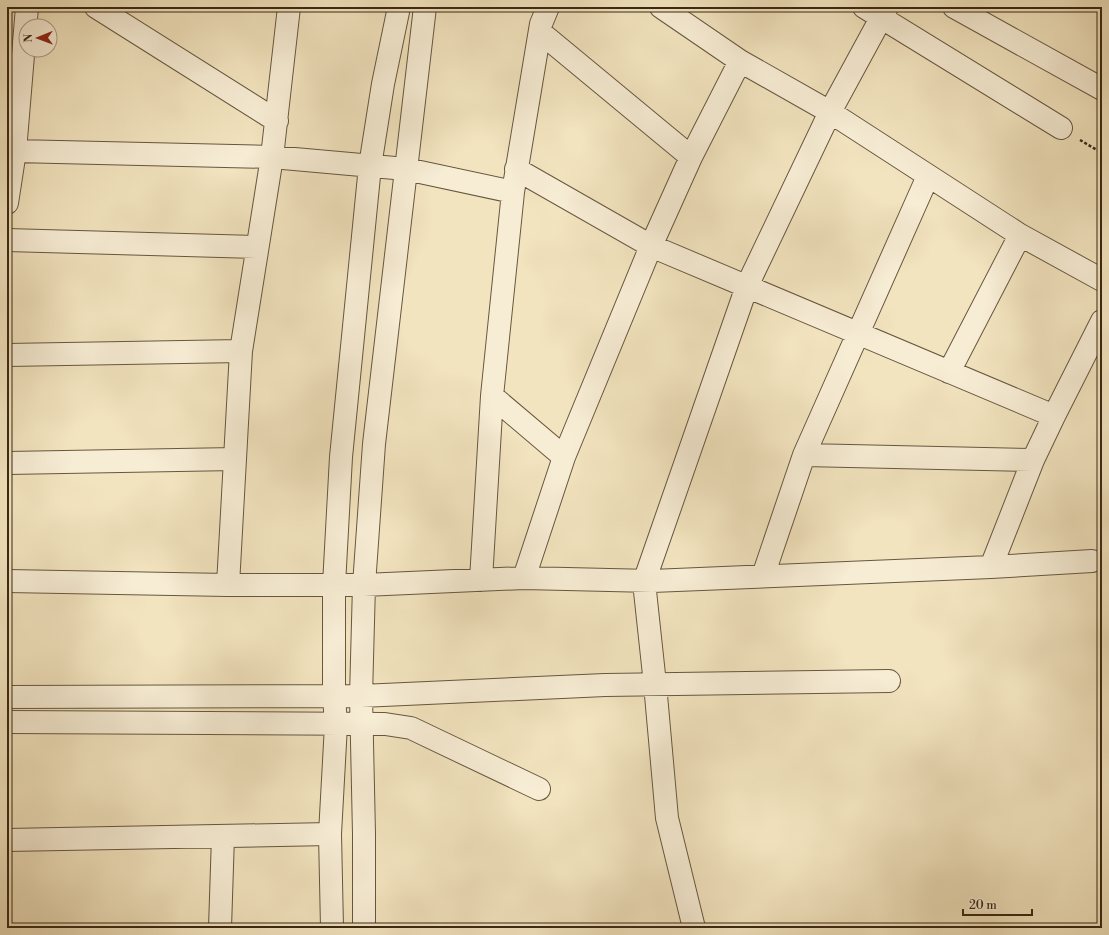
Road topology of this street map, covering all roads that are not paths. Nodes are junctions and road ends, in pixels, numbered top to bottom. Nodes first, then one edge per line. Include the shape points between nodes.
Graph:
1 (27, 7) edge
2 (96, 7) edge
3 (289, 7) edge
4 (399, 7) edge
5 (425, 7) edge
6 (548, 7) edge
7 (661, 7) edge
8 (954, 7) edge
9 (878, 11) edge
10 (540, 32) junction
11 (740, 61) junction
12 (1102, 89) edge
13 (830, 112) junction
14 (276, 121) junction
15 (1061, 128) dead end
16 (11, 150) edge
17 (272, 157) junction
18 (690, 157) junction
19 (370, 166) junction
20 (516, 168) junction
21 (406, 169) junction
22 (928, 176) junction
23 (513, 192) junction
24 (7, 202) edge
25 (1020, 235) junction
26 (7, 240) edge
27 (652, 246) junction
28 (257, 247) junction
29 (1102, 280) edge
30 (747, 286) junction
31 (1102, 321) edge
32 (858, 333) junction
33 (241, 351) junction
34 (7, 355) edge
35 (949, 372) junction
36 (492, 396) junction
37 (1054, 416) junction
38 (804, 455) junction
39 (564, 457) junction
40 (235, 459) junction
41 (1033, 460) junction
42 (7, 463) edge
43 (1092, 561) dead end
44 (991, 568) junction
45 (763, 576) junction
46 (524, 578) junction
47 (481, 580) junction
48 (7, 582) edge
49 (644, 582) junction
50 (228, 585) junction
51 (334, 585) junction
52 (364, 585) junction
53 (889, 681) dead end
54 (655, 684) junction
55 (334, 696) junction
56 (361, 696) junction
57 (7, 697) edge
58 (7, 722) edge
59 (336, 725) junction
60 (362, 725) junction
61 (539, 789) dead end
62 (330, 834) junction
63 (223, 836) junction
64 (7, 840) edge
65 (220, 928) edge
66 (332, 928) edge
67 (364, 928) edge
68 (694, 928) edge

1 - 16 street
2 - 14 street
3 - 14 street
4 - 19 street
5 - 21 street
6 - 10 street
7 - 11 street
8 - 12 street
9 - 13 street
9 - 15 street
10 - 18 street
10 - 20 street
11 - 13 street
11 - 18 street
13 - 22 street
13 - 30 street
14 - 17 street
16 - 17 street
16 - 24 street
17 - 19 street
17 - 28 street
18 - 27 street
19 - 21 street
19 - 51 street via 341,457
20 - 23 street
20 - 27 street
21 - 23 street
21 - 52 street via 374,444
22 - 25 street
22 - 32 street
23 - 36 street
25 - 29 street
25 - 35 street
26 - 28 street
27 - 30 street
27 - 39 street
28 - 33 street
30 - 32 street
30 - 49 street
31 - 37 street
32 - 35 street
32 - 38 street
33 - 34 street
33 - 40 street
35 - 37 street
36 - 39 street
36 - 47 street
37 - 41 street
38 - 41 street
38 - 45 street
39 - 46 street
40 - 42 street
40 - 50 street
41 - 44 street
43 - 44 street
44 - 45 street
45 - 49 street
46 - 47 street
46 - 49 street
47 - 52 street
48 - 50 street
49 - 54 street
50 - 51 street
51 - 52 street
51 - 55 street
52 - 56 street
53 - 54 street
54 - 56 street
54 - 68 street via 667,818
55 - 56 street
55 - 57 street
55 - 59 street
56 - 60 street
58 - 59 street
59 - 60 street
59 - 62 street
60 - 61 street via 385,724 411,728
60 - 67 street
62 - 63 street
62 - 66 street
63 - 64 street
63 - 65 street

